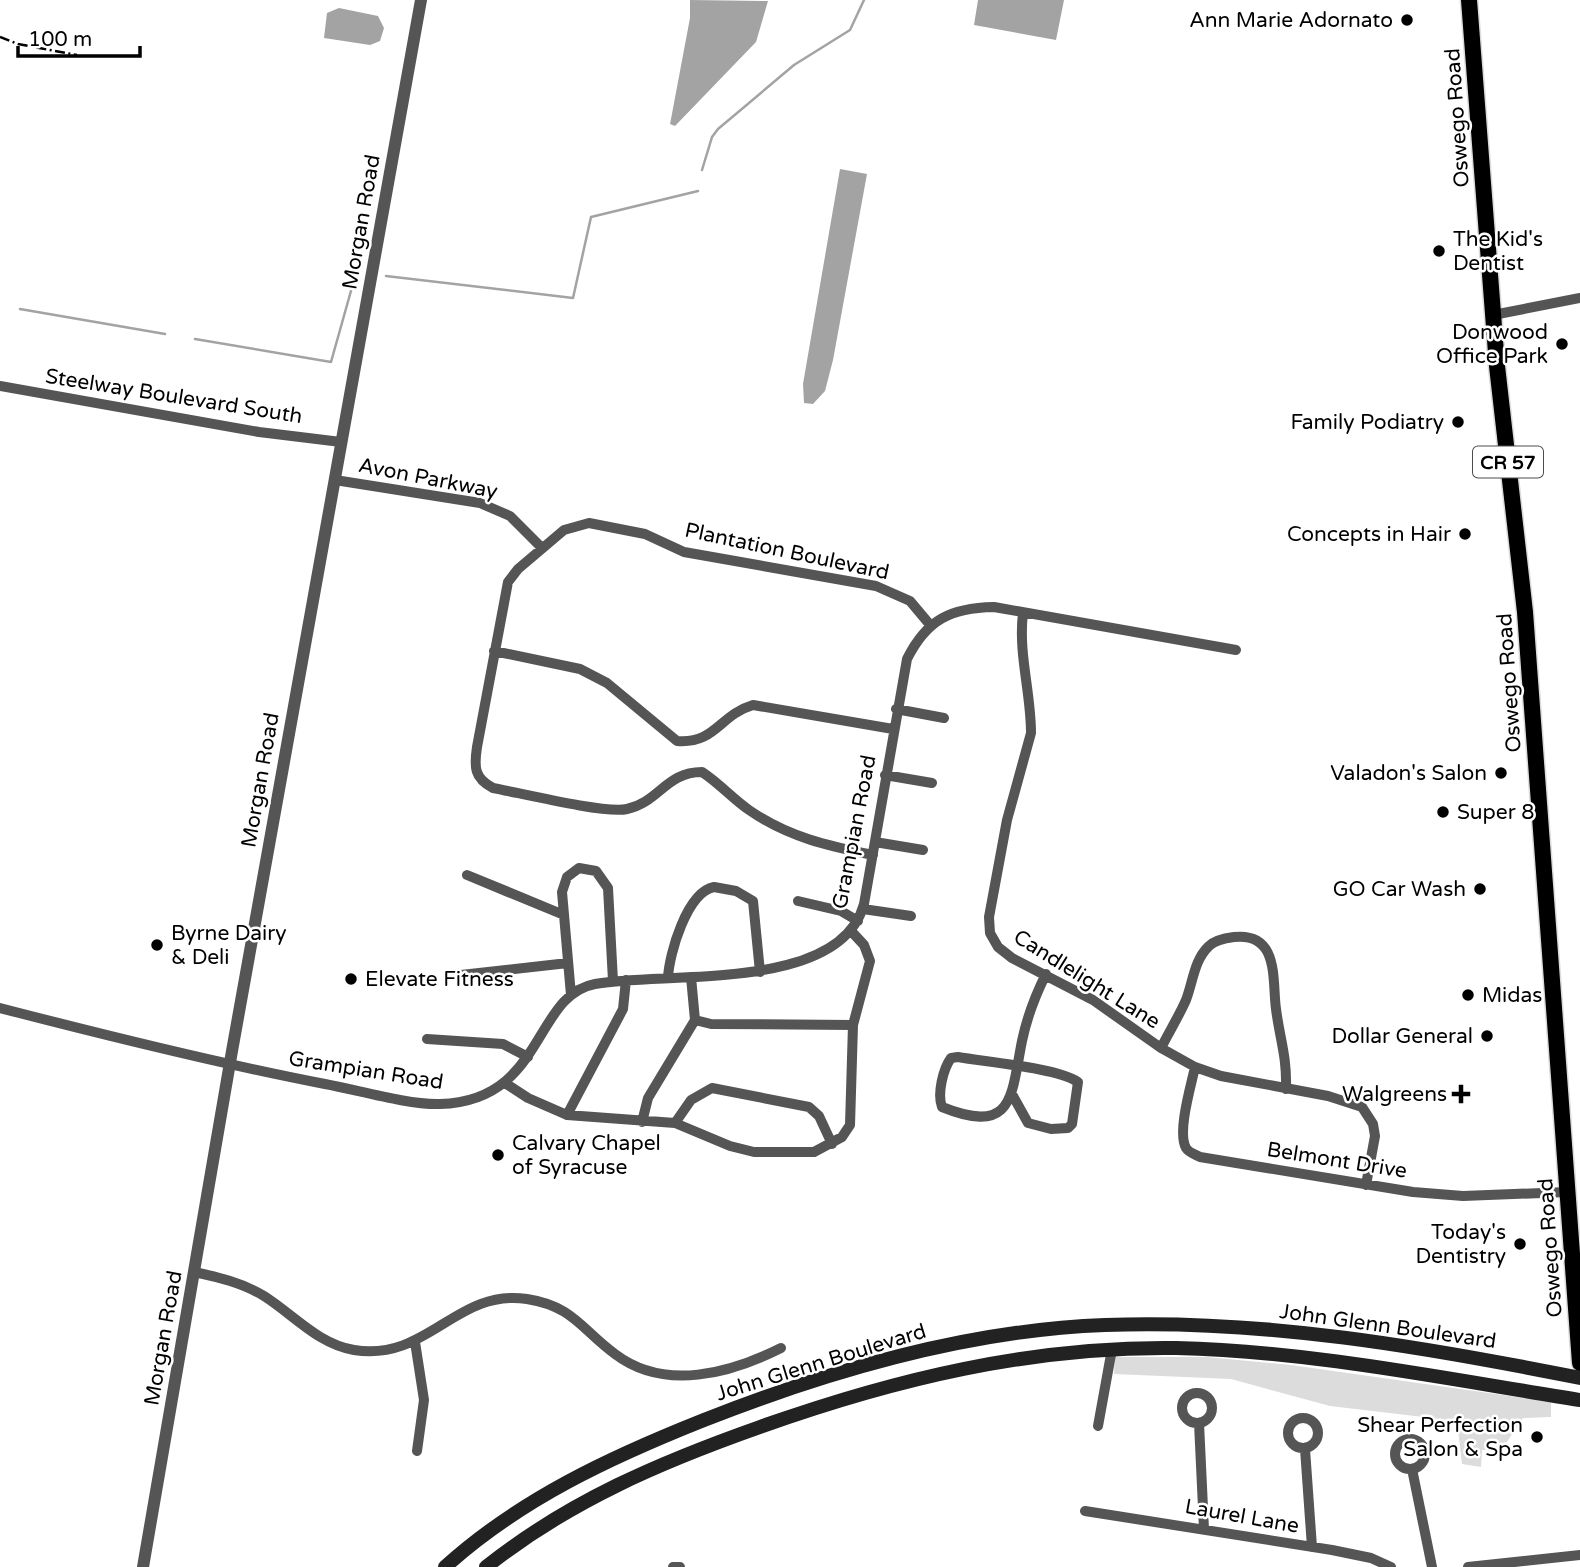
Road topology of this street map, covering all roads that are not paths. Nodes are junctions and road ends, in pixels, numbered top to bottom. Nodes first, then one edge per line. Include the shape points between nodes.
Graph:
1 (421, 0) edge
2 (1469, 0) edge
3 (1580, 298) edge
4 (1493, 315) junction
5 (0, 386) edge
6 (341, 442) junction
7 (335, 480) junction
8 (542, 548) junction
9 (1023, 612) junction
10 (931, 626) junction
11 (1236, 650) dead end
12 (494, 651) junction
13 (896, 709) junction
14 (944, 718) dead end
15 (893, 729) junction
16 (885, 775) junction
17 (932, 783) dead end
18 (874, 842) junction
19 (923, 850) dead end
20 (873, 855) junction
21 (467, 875) dead end
22 (798, 901) dead end
23 (863, 909) junction
24 (564, 915) junction
25 (911, 916) dead end
26 (858, 921) junction
27 (852, 932) junction
28 (568, 963) junction
29 (760, 972) junction
30 (1045, 974) junction
31 (452, 976) dead end
32 (691, 977) junction
33 (668, 978) junction
34 (626, 980) junction
35 (613, 981) junction
36 (572, 995) junction
37 (0, 1008) edge
38 (695, 1020) junction
39 (853, 1025) junction
40 (426, 1039) dead end
41 (1161, 1048) junction
42 (528, 1058) junction
43 (229, 1066) junction
44 (1018, 1067) junction
45 (1195, 1067) junction
46 (505, 1083) junction
47 (1286, 1089) junction
48 (1013, 1096) junction
49 (567, 1115) junction
50 (642, 1122) junction
51 (675, 1124) junction
52 (832, 1144) junction
53 (1366, 1185) junction
54 (1574, 1193) edge
55 (1580, 1252) edge
56 (194, 1272) junction
57 (1573, 1274) junction
58 (415, 1342) junction
59 (781, 1348) dead end
60 (1112, 1349) junction
61 (1580, 1363) edge
62 (1580, 1378) edge
63 (1580, 1400) edge
64 (1199, 1423) dead end
65 (1098, 1426) dead end
66 (1305, 1449) dead end
67 (417, 1451) dead end
68 (1412, 1469) dead end
69 (1085, 1511) dead end
70 (1204, 1528) junction
71 (1312, 1547) junction
72 (1580, 1555) edge
73 (143, 1567) edge
74 (445, 1567) edge
75 (486, 1567) edge
76 (673, 1567) edge
77 (680, 1567) edge
78 (1391, 1567) edge
79 (1432, 1567) edge
80 (1468, 1567) edge

1 - 6 street, Morgan Road
2 - 4 main road, Oswego Road / CR 57
3 - 4 street
4 - 54 main road, Oswego Road / CR 57 via 1525,612
5 - 6 street, Steelway Boulevard South via 258,432
6 - 7 street, Morgan Road
7 - 8 street, Avon Parkway via 480,503 510,516
7 - 43 street, Morgan Road
8 - 10 street, Plantation Boulevard via 573,526 602,524 651,536 684,552 876,586 910,601
8 - 12 street, Plantation Boulevard via 509,582
9 - 10 street, Grampian Road via 967,608 949,613
9 - 11 street, Grampian Road
9 - 30 street, Candlelight Lane via 1021,649 1031,733 999,862 990,933 1005,954
10 - 13 street, Grampian Road via 907,659
12 - 15 street via 580,668 607,683 668,736 688,741 709,737 731,714 753,705
12 - 20 street, Plantation Boulevard via 475,771 482,783 622,810 653,798 671,780 691,772 708,776 748,810 783,830 814,843
13 - 14 street
13 - 15 street, Grampian Road
15 - 16 street, Grampian Road
16 - 17 street
16 - 18 street, Grampian Road
18 - 19 street
18 - 20 street, Grampian Road
20 - 23 street, Grampian Road
21 - 24 street
22 - 26 street via 841,911
23 - 25 street
23 - 26 street, Grampian Road
24 - 28 street
24 - 35 street via 567,877 579,868 596,872 606,882
26 - 27 street, Grampian Road
27 - 29 street, Grampian Road via 821,951
27 - 39 street via 870,961
28 - 31 street
28 - 36 street
29 - 32 street, Grampian Road
29 - 33 street via 753,901 736,891 714,887 697,897 673,945
30 - 41 street, Candlelight Lane via 1093,1000
30 - 44 street via 1029,1012
32 - 33 street, Grampian Road
32 - 38 street
33 - 34 street, Grampian Road
34 - 35 street, Grampian Road
34 - 49 street via 623,1009
35 - 36 street, Grampian Road via 592,984
36 - 42 street, Grampian Road
37 - 43 street, Grampian Road
38 - 39 street
38 - 50 street via 648,1098
39 - 52 street via 850,1125
40 - 42 street via 503,1044
41 - 45 street, Candlelight Lane
41 - 47 street via 1209,946 1237,936 1249,939 1264,947 1274,969 1276,1010 1287,1058
42 - 46 street, Grampian Road
43 - 46 street, Grampian Road via 437,1104 476,1099
43 - 56 street, Morgan Road
44 - 48 street
44 - 48 street via 1078,1082 1072,1124 1051,1129 1028,1123
44 - 48 street via 951,1058 939,1098 942,1107 976,1116 995,1113
45 - 47 street, Candlelight Lane
45 - 53 street, Belmont Drive via 1183,1134 1189,1152
46 - 49 street
47 - 53 street, Candlelight Lane via 1354,1102 1369,1115 1375,1136
49 - 50 street
50 - 51 street
51 - 52 street via 754,1152 796,1154
51 - 52 street via 691,1100 712,1088 809,1107 819,1116
53 - 54 street, Belmont Drive via 1464,1196
54 - 57 main road, Oswego Road / CR 57
55 - 57 main road
56 - 58 street via 247,1287 319,1337 352,1350 381,1352
56 - 73 street, Morgan Road
57 - 61 main road, Oswego Road / CR 57
58 - 59 street via 469,1308 513,1298 564,1311 628,1363 662,1373 718,1373
58 - 67 street via 424,1400
60 - 63 main road, John Glenn Boulevard via 1248,1352
60 - 65 street
60 - 75 main road, John Glenn Boulevard via 964,1367 844,1397 640,1473 560,1514
62 - 74 main road, John Glenn Boulevard via 1387,1345 1231,1326 1101,1325 1010,1335 898,1356 812,1382 641,1445 556,1487
64 - 70 street
66 - 71 street
68 - 79 street
69 - 70 street, Laurel Lane
70 - 71 street, Laurel Lane
71 - 78 street, Laurel Lane via 1371,1558
72 - 80 street
76 - 77 street

